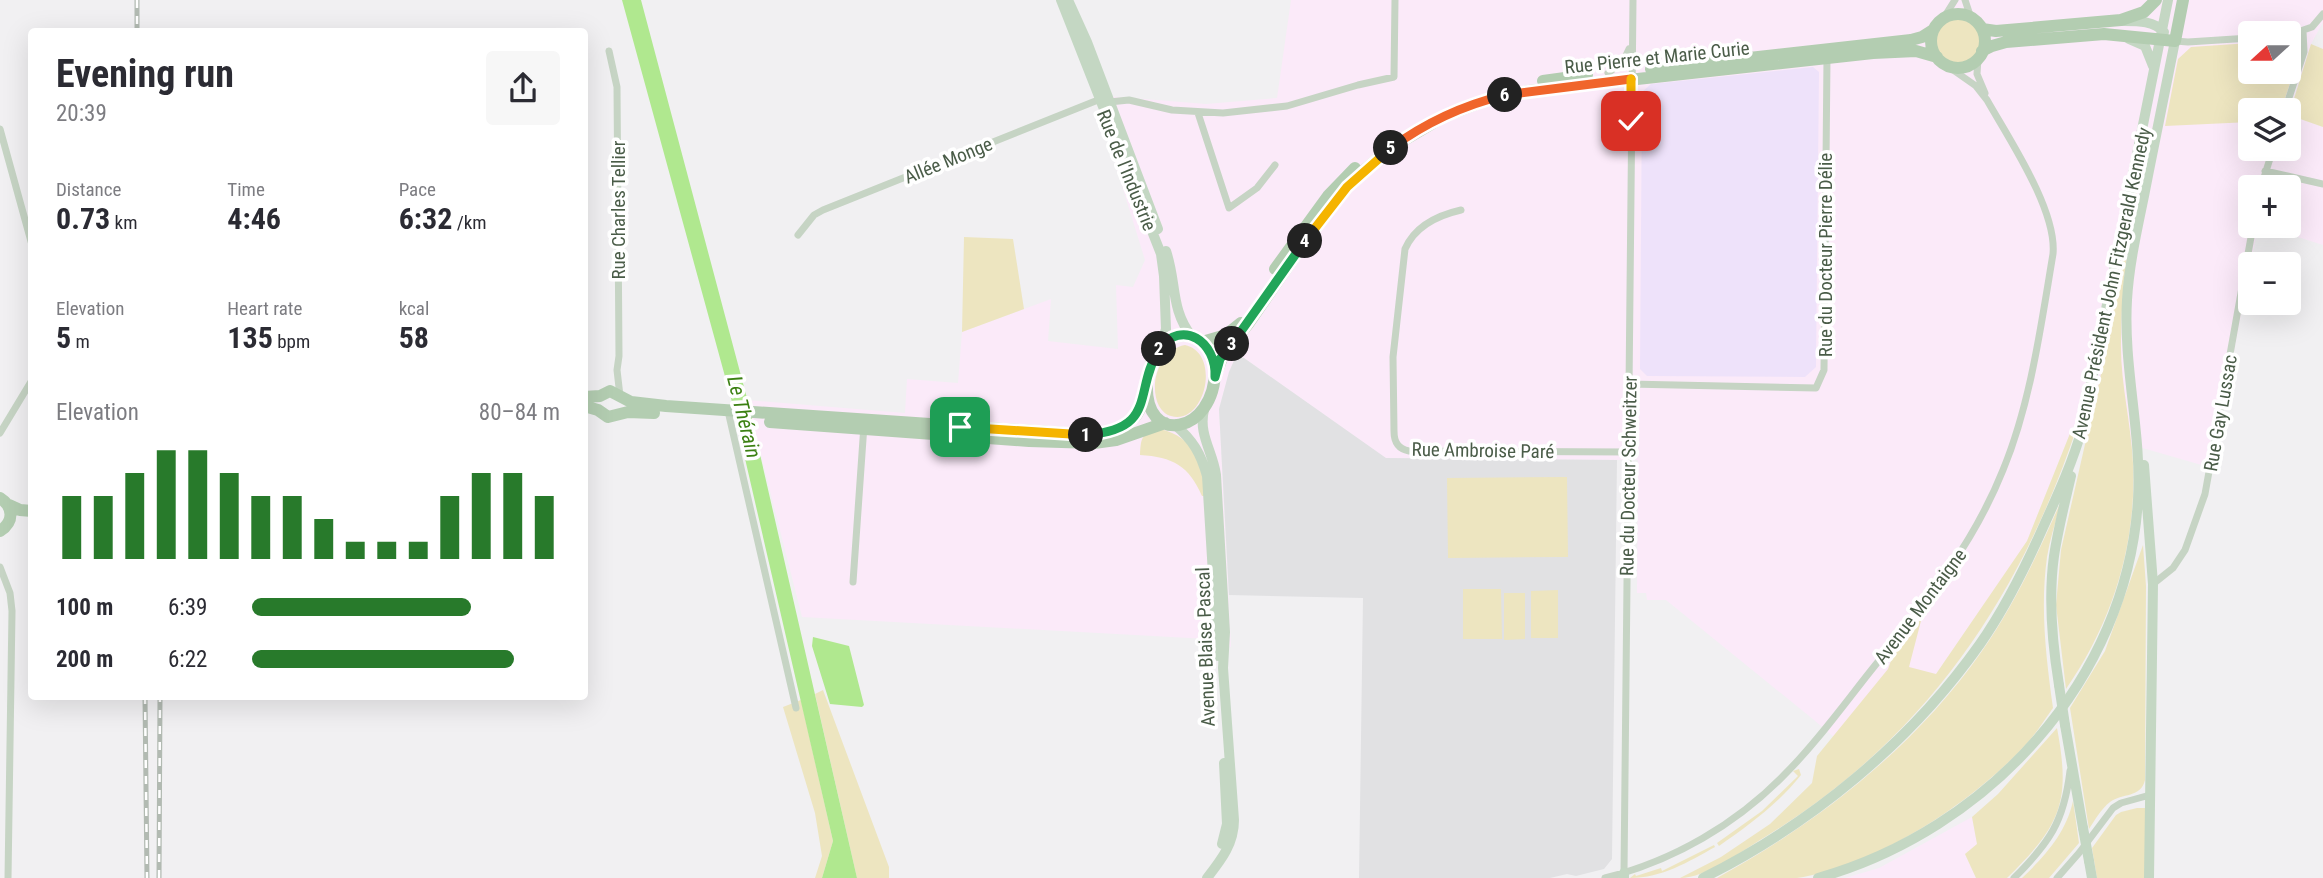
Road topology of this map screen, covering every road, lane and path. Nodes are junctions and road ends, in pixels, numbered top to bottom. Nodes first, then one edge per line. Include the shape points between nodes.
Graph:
1 (1061, 0) edge
2 (1068, 0) edge
3 (1395, 0) edge
4 (1633, 0) edge
5 (1955, 0) edge
6 (1965, 0) edge
7 (2156, 0) edge
8 (2168, 0) edge
9 (2183, 0) edge
10 (2323, 14) edge
11 (1971, 18) junction
12 (1943, 19) junction
13 (2112, 22) junction
14 (1633, 27) junction
15 (1982, 29) junction
16 (1933, 30) junction
17 (2303, 31) joint
18 (2096, 34) junction
19 (2168, 39) junction
20 (2238, 39) edge
21 (609, 51) dead end
22 (1823, 54) junction
23 (1980, 55) junction
24 (1942, 61) junction
25 (1608, 73) junction
26 (1632, 75) junction
27 (2153, 76) junction
28 (2289, 98) edge
29 (1987, 100) junction
30 (1104, 101) junction
31 (1198, 113) junction
32 (0, 129) edge
33 (2269, 161) edge
34 (1275, 165) dead end
35 (2265, 171) junction
36 (2264, 175) edge
37 (2323, 184) edge
38 (1461, 210) dead end
39 (28, 230) edge
40 (797, 235) dead end
41 (2251, 238) edge
42 (1197, 339) junction
43 (1161, 345) junction
44 (617, 370) junction
45 (1215, 377) junction
46 (1147, 382) junction
47 (1629, 384) junction
48 (28, 387) edge
49 (601, 395) junction
50 (588, 397) edge
51 (621, 397) junction
52 (588, 407) edge
53 (598, 410) junction
54 (1204, 410) junction
55 (2135, 412) junction
56 (620, 413) junction
57 (731, 415) junction
58 (1170, 424) junction
59 (864, 425) junction
60 (2082, 429) junction
61 (0, 433) edge
62 (1628, 452) junction
63 (4, 501) edge
64 (28, 510) edge
65 (28, 520) edge
66 (3, 530) edge
67 (1, 568) edge
68 (853, 582) dead end
69 (2153, 584) junction
70 (796, 708) dead end
71 (2071, 756) junction
72 (2150, 795) junction
73 (1624, 875) edge
74 (8, 878) edge
75 (1199, 878) edge
76 (1208, 878) edge
77 (1605, 878) edge
78 (1703, 878) edge
79 (1818, 878) edge
80 (2014, 878) edge
81 (2057, 878) edge
82 (2092, 878) edge
83 (2149, 878) edge

1 - 30 main road, Rue de l'Industrie
2 - 30 main road, Rue de l'Industrie
3 - 31 street via 1394,78 1287,106
4 - 14 street
5 - 12 street
6 - 11 street
7 - 13 main road via 2138,15
8 - 19 main road
9 - 19 main road
10 - 17 street
11 - 12 main road via 1957,14
11 - 15 main road
12 - 16 main road
13 - 15 main road
13 - 19 main road via 2155,24
14 - 25 street via 1627,56
14 - 26 street, Rue du Docteur Schweitzer
15 - 23 main road
16 - 22 main road, Rue Pierre et Marie Curie via 1910,40
16 - 24 main road via 1931,43
17 - 28 street via 2304,52
18 - 19 main road
18 - 23 main road via 2002,43
18 - 27 main road via 2142,44 2151,58
19 - 20 street
19 - 27 main road, Avenue Président John Fitzgerald Kennedy
19 - 55 main road, Avenue Président John Fitzgerald Kennedy via 2139,193 2126,314
21 - 44 street, Rue Charles Tellier via 617,87
22 - 24 main road, Rue Pierre et Marie Curie via 1904,50
22 - 26 main road, Rue Pierre et Marie Curie
22 - 47 street, Rue du Docteur Pierre Délie via 1824,370 1820,382 1816,388
23 - 24 main road via 1965,66
23 - 29 street, Avenue Montaigne via 1977,74
24 - 29 street, Avenue Montaigne
25 - 26 main road, Rue Pierre et Marie Curie
25 - 42 main road, Rue Pierre et Marie Curie via 1486,93 1393,138 1328,196 1237,327 1226,335
26 - 45 main road, Rue Pierre et Marie Curie via 1492,99 1443,117 1400,142 1362,172 1322,217 1223,355
26 - 47 street, Rue du Docteur Schweitzer
27 - 60 main road, Avenue Président John Fitzgerald Kennedy
29 - 73 street, Avenue Montaigne via 2045,205 2054,247 2022,410 1988,505 1938,587 1786,773 1707,836
30 - 31 street via 1129,100
30 - 40 street, Allée Monge via 822,209
30 - 42 main road, Rue de l'Industrie via 1171,265 1178,315
30 - 43 main road, Rue de l'Industrie via 1162,260 1166,329
31 - 34 street via 1229,208 1256,188
32 - 39 street
33 - 35 street
35 - 36 street
35 - 37 street
38 - 62 street, Rue Ambroise Paré via 1427,224 1405,249 1393,357 1396,443 1409,451
41 - 69 street, Rue Gay Lussac via 2200,510 2179,560
42 - 43 main road via 1175,336
42 - 45 main road via 1214,358
43 - 46 main road
44 - 49 street, Rue Charles Tellier
44 - 51 street, Rue Charles Tellier
45 - 54 main road, Avenue Blaise Pascal
46 - 58 main road, Avenue Blaise Pascal via 1150,407
46 - 59 main road via 1134,417 1119,428 1092,435
47 - 62 street, Rue du Docteur Schweitzer
48 - 61 street
49 - 50 main road
49 - 51 main road via 612,391
49 - 53 main road
51 - 56 main road
51 - 57 main road via 648,405
52 - 53 main road
53 - 56 main road via 608,417
54 - 58 main road via 1192,421
54 - 76 main road, Avenue Blaise Pascal via 1203,433 1216,475 1225,632 1223,681 1234,820 1227,850
55 - 69 main road via 2146,477
55 - 79 main road, Avenue Président John Fitzgerald Kennedy via 2138,489 2129,561 2106,632 2074,691 2026,751 1966,807 1891,851
56 - 57 main road
57 - 59 main road
57 - 70 street
58 - 59 main road via 1099,443
58 - 75 main road, Avenue Blaise Pascal via 1197,448 1208,482 1227,814 1222,843
59 - 68 street
60 - 71 main road, bridge via 2053,565 2052,628
60 - 78 main road, Avenue Président John Fitzgerald Kennedy via 2030,555 1981,642 1941,693 1828,800 1761,846
62 - 73 street, Rue du Docteur Schweitzer
63 - 64 main road
63 - 66 main road via 11,514
65 - 66 main road
67 - 74 street via 12,611
69 - 72 main road
71 - 80 street via 2060,820
71 - 82 main road, bridge
72 - 81 street via 2113,808
72 - 83 main road
73 - 77 street, Avenue Montaigne

